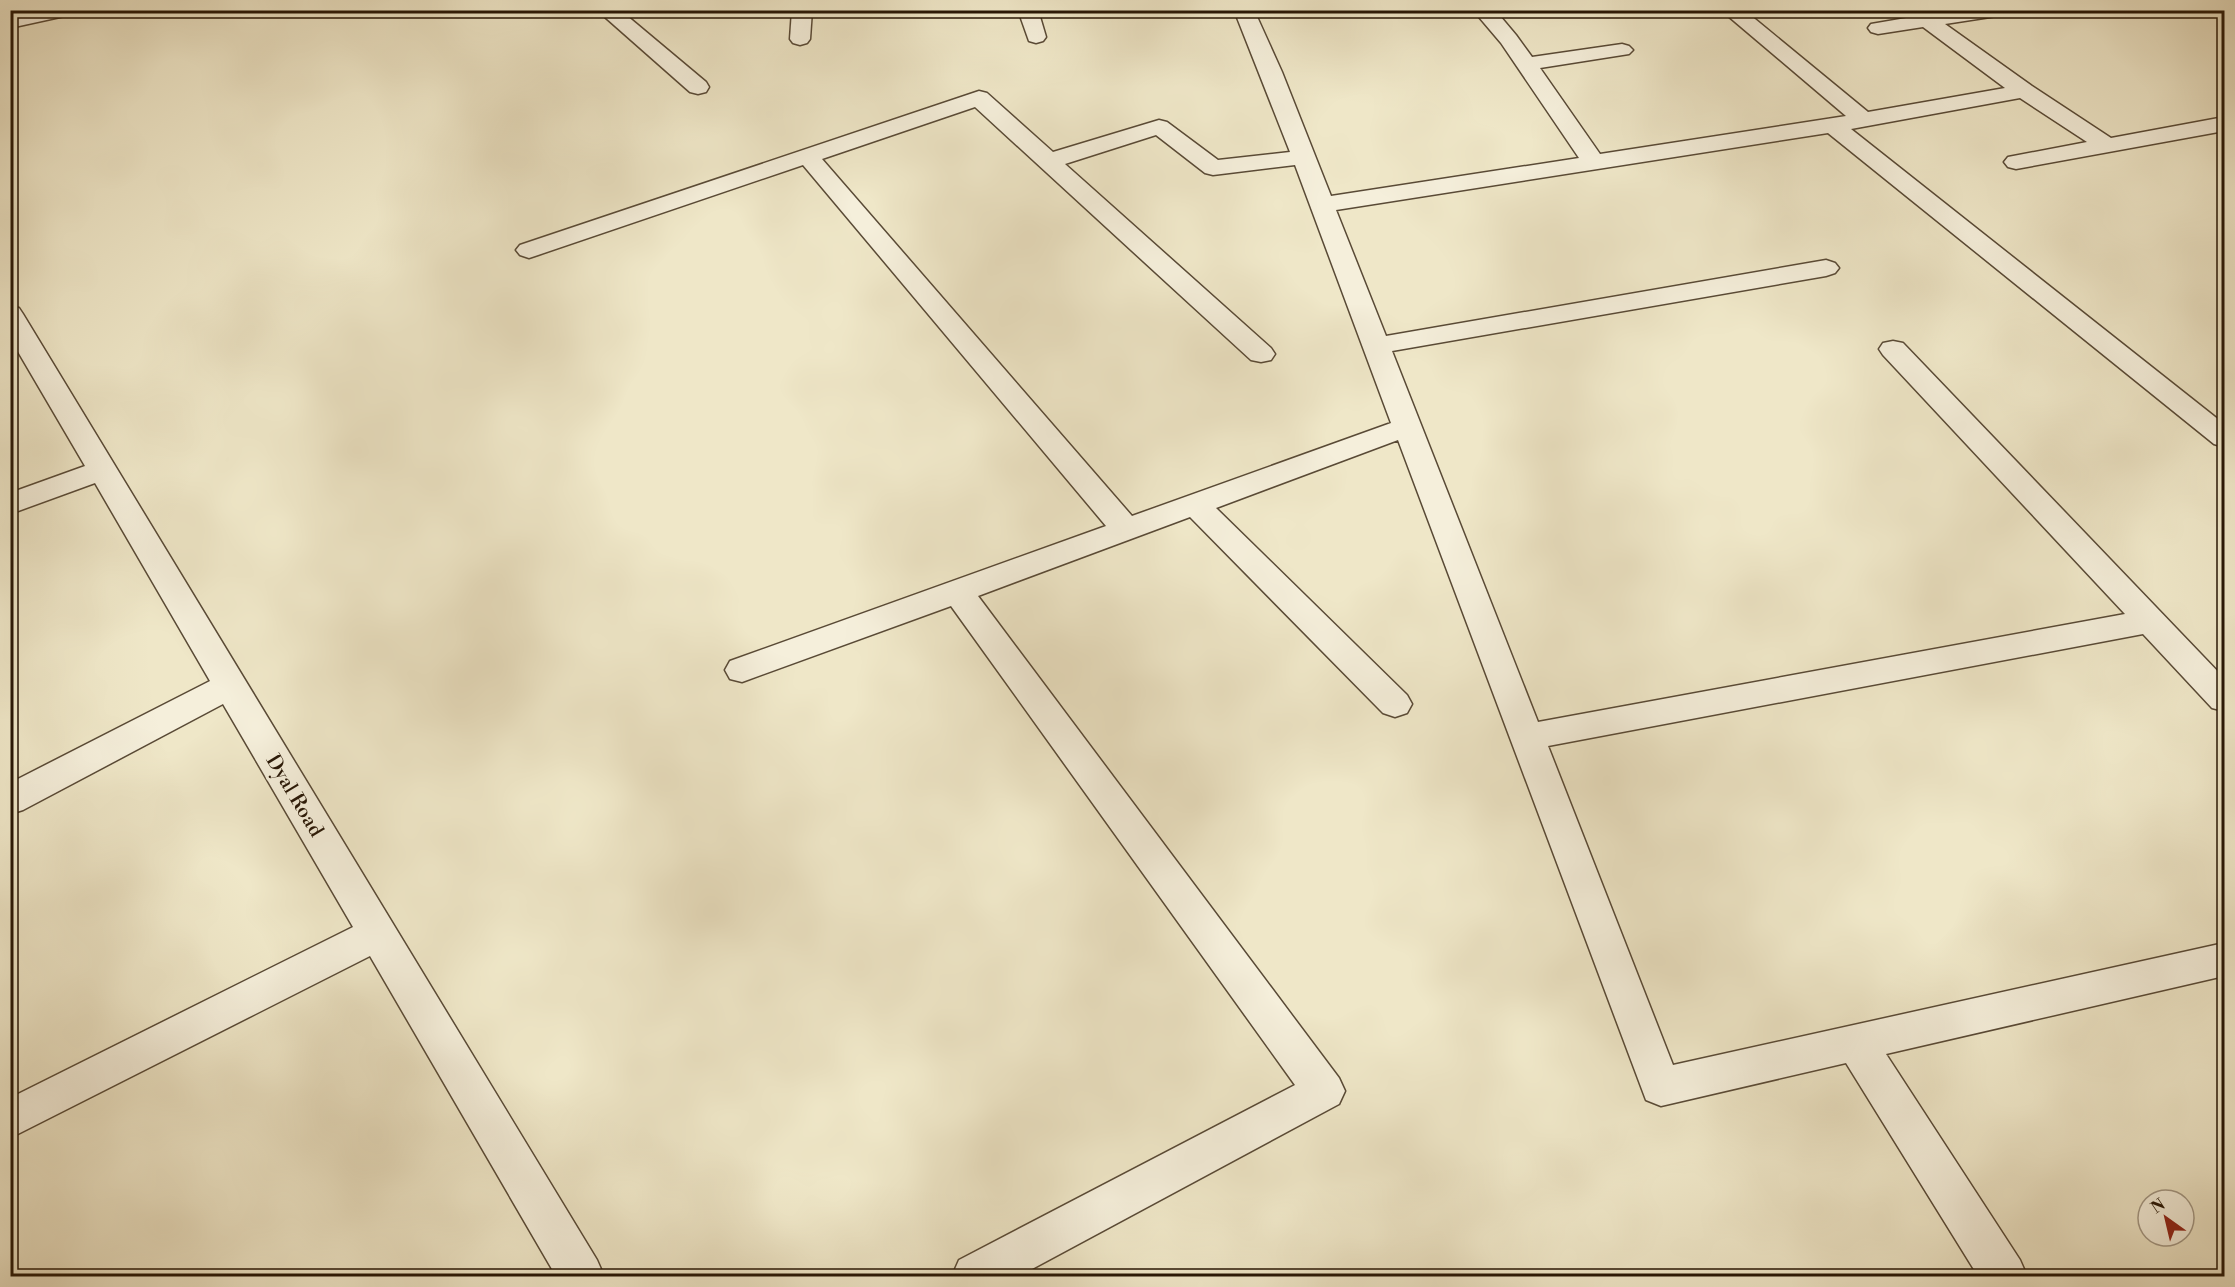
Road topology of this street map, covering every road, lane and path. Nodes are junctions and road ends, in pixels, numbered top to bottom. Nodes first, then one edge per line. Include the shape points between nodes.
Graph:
1 (67, 10) edge
2 (607, 10) edge
3 (802, 10) edge
4 (1028, 10) edge
5 (1244, 10) edge
6 (1483, 10) edge
7 (1731, 10) edge
8 (1997, 10) edge
9 (1927, 21) junction
10 (10, 22) edge
11 (1878, 28) dead end
12 (1036, 37) dead end
13 (800, 39) dead end
14 (1622, 50) dead end
15 (1527, 64) junction
16 (698, 87) dead end
17 (2024, 92) junction
18 (1863, 119) junction
19 (2224, 124) edge
20 (1833, 125) junction
21 (2107, 145) junction
22 (807, 156) junction
23 (1303, 157) junction
24 (1049, 161) junction
25 (1594, 162) junction
26 (2016, 162) dead end
27 (1322, 205) junction
28 (529, 250) dead end
29 (1826, 268) dead end
30 (10, 314) edge
31 (1376, 346) junction
32 (1893, 349) dead end
33 (1261, 354) dead end
34 (1407, 428) junction
35 (2224, 438) edge
36 (102, 470) junction
37 (10, 504) edge
38 (1196, 505) junction
39 (1128, 530) junction
40 (958, 592) junction
41 (2150, 621) junction
42 (742, 670) dead end
43 (229, 686) junction
44 (2224, 699) edge
45 (1395, 704) dead end
46 (1527, 737) junction
47 (10, 800) edge
48 (376, 934) junction
49 (2224, 959) edge
50 (1856, 1043) junction
51 (10, 1119) edge
52 (571, 1273) edge
53 (975, 1276) edge
54 (2004, 1276) edge

1 - 10 street
2 - 16 street
3 - 13 street
4 - 12 street
5 - 23 street
6 - 15 street
7 - 18 street
8 - 9 street
9 - 11 street
9 - 17 street
14 - 15 street
15 - 25 street
17 - 18 street
17 - 21 street
18 - 20 street
19 - 21 street
20 - 25 street
20 - 35 street
21 - 26 street
22 - 24 street via 979,98
22 - 28 street
22 - 39 street
23 - 24 street via 1213,168 1159,127
23 - 27 street
24 - 33 street
25 - 27 street
27 - 31 street
29 - 31 street
30 - 36 street, Dyal Road
31 - 34 street
32 - 41 street
34 - 38 street
34 - 46 street
36 - 37 street
36 - 43 street, Dyal Road
38 - 39 street
38 - 45 street
39 - 40 street
40 - 42 street
40 - 53 street via 1324,1091
41 - 44 street
41 - 46 street
43 - 47 street
43 - 48 street, Dyal Road
46 - 50 street via 1661,1087
48 - 51 street
48 - 52 street, Dyal Road
49 - 50 street
50 - 54 street

